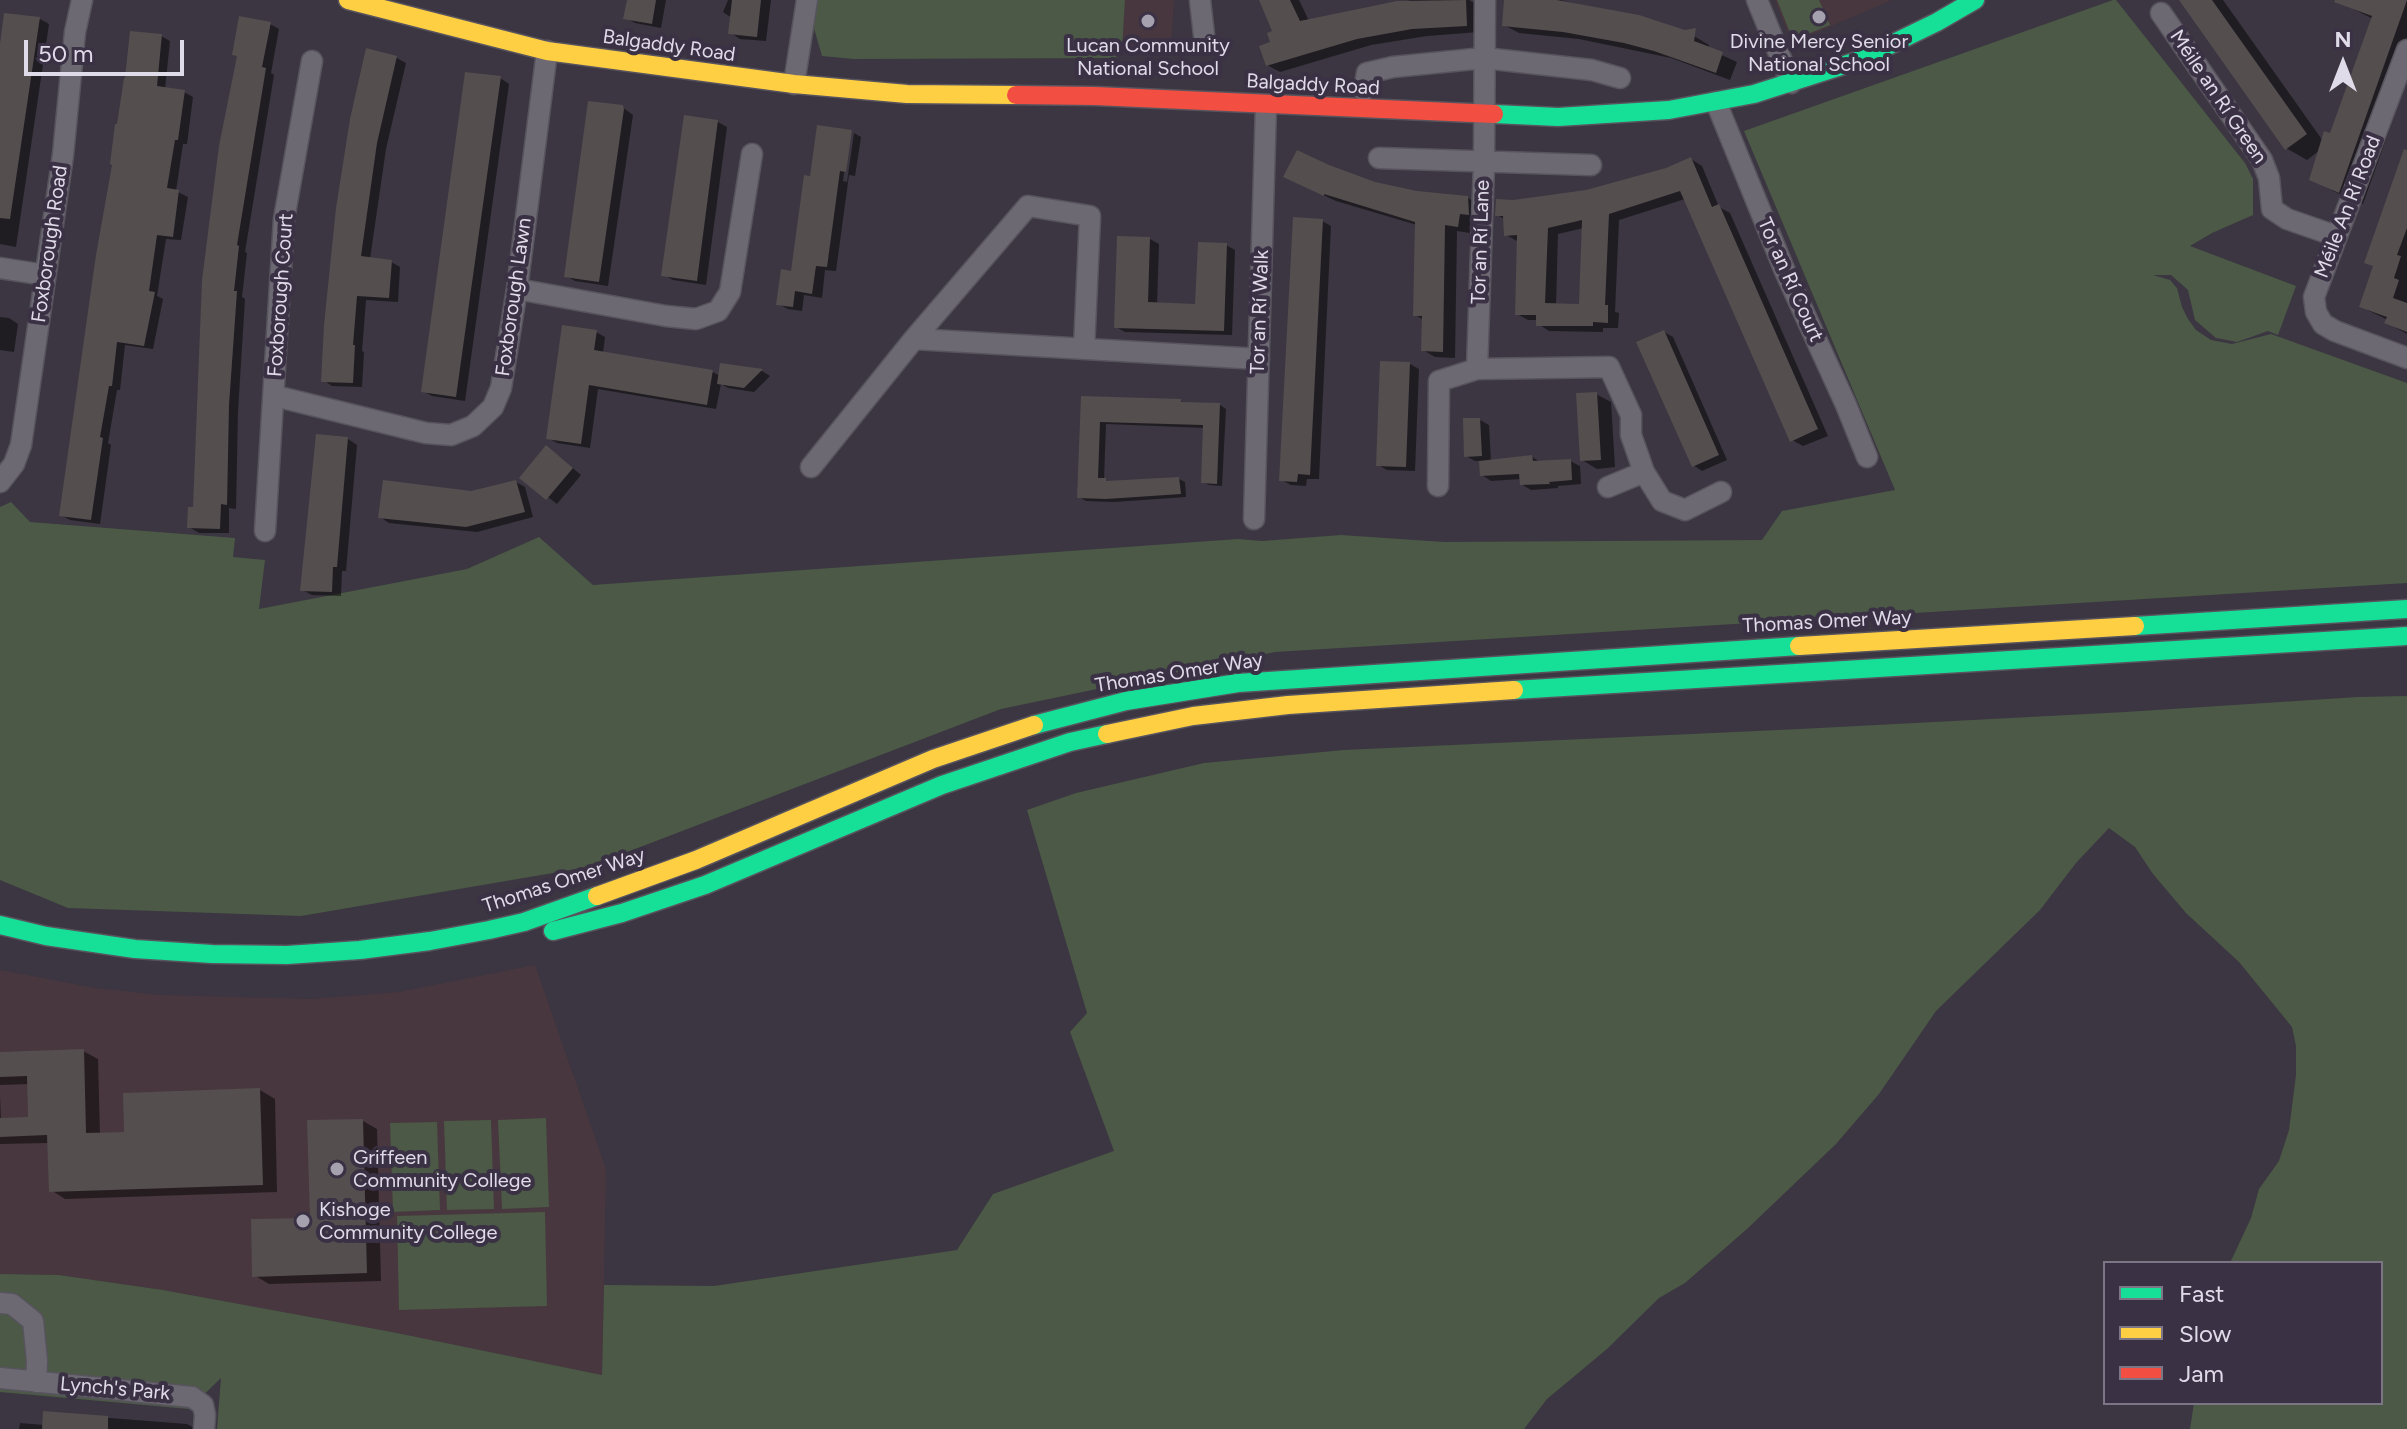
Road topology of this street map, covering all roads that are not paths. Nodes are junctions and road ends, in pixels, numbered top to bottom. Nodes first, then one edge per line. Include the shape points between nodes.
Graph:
1 (82, 0) edge
2 (348, 0) edge
3 (807, 0) edge
4 (1200, 0) edge
5 (1485, 0) edge
6 (1757, 0) edge
7 (1975, 0) edge
8 (2161, 13) dead end
9 (1204, 35) dead end
10 (2407, 50) edge
11 (547, 51) junction
12 (1484, 58) junction
13 (312, 61) dead end
14 (2402, 77) edge
15 (1620, 78) dead end
16 (1791, 83) junction
17 (794, 84) junction
18 (1364, 91) dead end
19 (1716, 102) junction
20 (1266, 105) junction
21 (1483, 115) junction
22 (752, 154) dead end
23 (1379, 158) dead end
24 (1484, 163) junction
25 (1591, 165) dead end
26 (2336, 236) junction
27 (0, 268) edge
28 (45, 275) junction
29 (517, 289) junction
30 (914, 339) junction
31 (1084, 349) junction
32 (2407, 358) edge
33 (1259, 359) junction
34 (1477, 369) junction
35 (275, 396) junction
36 (1867, 457) dead end
37 (811, 467) dead end
38 (1644, 472) junction
39 (0, 482) edge
40 (1438, 486) dead end
41 (1608, 487) dead end
42 (1721, 492) dead end
43 (1254, 519) dead end
44 (265, 531) dead end
45 (2407, 609) edge
46 (2407, 636) edge
47 (0, 925) edge
48 (0, 944) edge
49 (0, 1303) edge
50 (0, 1378) edge
51 (36, 1382) junction
52 (204, 1429) edge

1 - 28 street, Foxborough Road
2 - 11 street, Balgaddy Road
3 - 17 street
4 - 9 street
5 - 12 street, Tor an Rí Lane
6 - 16 street
7 - 16 street, Balgaddy Road via 1857,61
8 - 26 street, Méile an Rí Green via 2262,160 2272,209
10 - 14 street, Méile An Rí Road
11 - 17 street, Balgaddy Road
11 - 29 street, Foxborough Lawn
12 - 15 street
12 - 18 street via 1367,73
12 - 21 street, Tor an Rí Lane
13 - 35 street, Foxborough Court via 284,219
14 - 26 street, Méile An Rí Road
16 - 19 street, Balgaddy Road
17 - 20 street, Balgaddy Road via 907,94
19 - 21 street, Balgaddy Road via 1596,116
19 - 36 street, Tor an Rí Court
20 - 21 street, Balgaddy Road
20 - 33 street, Tor an Rí Walk
21 - 24 street, Tor an Rí Lane
22 - 29 street via 730,292 718,311 696,319 666,316
23 - 24 street
24 - 25 street
24 - 34 street, Tor an Rí Lane
26 - 32 street, Méile An Rí Road via 2314,297 2316,312 2335,331
27 - 28 street
28 - 39 street, Foxborough Road via 21,445
29 - 35 street, Foxborough Lawn via 501,388 493,407 473,426 451,435 426,433
30 - 31 street
30 - 31 street via 1028,206 1090,216
30 - 37 street
31 - 33 street
33 - 43 street, Tor an Rí Walk
34 - 38 street via 1609,367 1631,415 1631,435
34 - 40 street via 1439,381
35 - 44 street, Foxborough Court
38 - 41 street
38 - 42 street via 1662,501 1685,510
45 - 47 street, Thomas Omer Way via 1238,683 1126,701 1000,735 696,860 489,930 360,950 287,955 135,949
46 - 48 street, Thomas Omer Way via 1241,709 1131,728 1009,761 705,885 622,913 492,945 362,965 212,969 134,964
49 - 51 street via 12,1304 33,1321
50 - 51 street, Lynch's Park
51 - 52 street, Lynch's Park via 192,1397 203,1405

